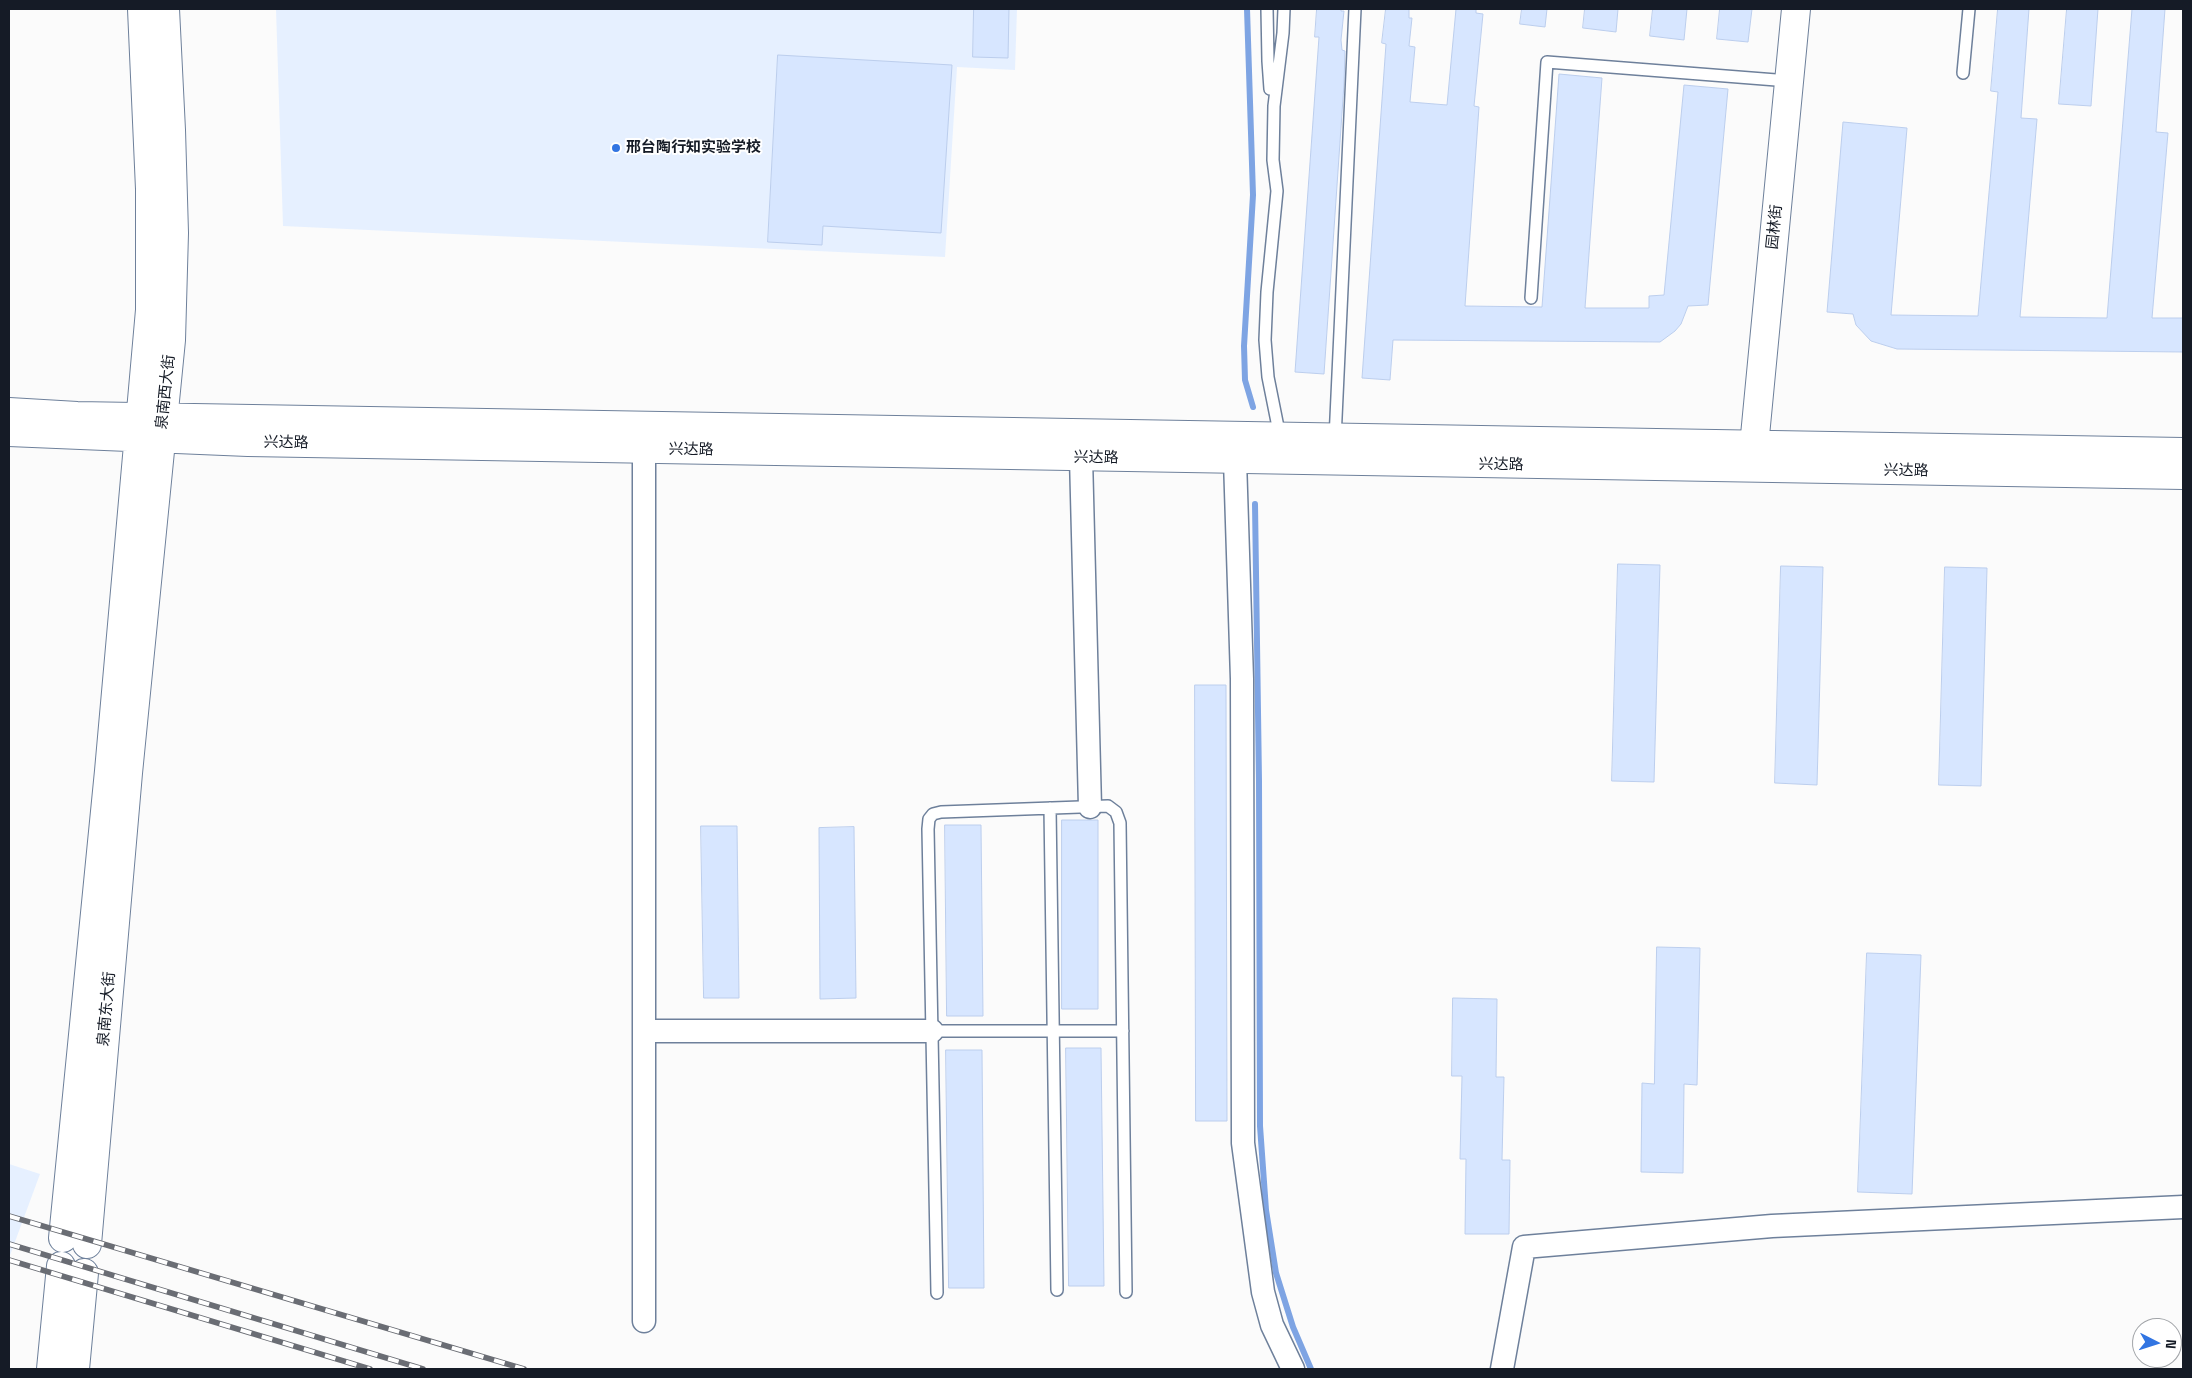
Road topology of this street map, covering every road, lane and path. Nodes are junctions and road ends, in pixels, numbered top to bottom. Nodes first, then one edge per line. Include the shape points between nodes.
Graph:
1 (142, 9) edge
2 (164, 9) edge
3 (1267, 9) edge
4 (1284, 9) edge
5 (1355, 9) edge
6 (1796, 9) edge
7 (1969, 9) edge
8 (1963, 73) dead end
9 (1789, 81) junction
10 (1273, 117) junction
11 (1531, 298) dead end
12 (9, 412) edge
13 (151, 428) junction
14 (9, 432) edge
15 (1281, 438) junction
16 (1335, 439) junction
17 (1754, 446) junction
18 (644, 449) junction
19 (2183, 452) edge
20 (1082, 457) junction
21 (1235, 460) junction
22 (2183, 475) edge
23 (119, 772) joint
24 (1090, 807) junction
25 (1050, 808) junction
26 (1123, 1030) junction
27 (644, 1031) junction
28 (1053, 1031) junction
29 (932, 1032) junction
30 (2183, 1206) edge
31 (75, 1241) dead end
32 (1057, 1290) dead end
33 (1126, 1292) dead end
34 (938, 1294) dead end
35 (644, 1321) dead end
36 (51, 1369) edge
37 (76, 1369) edge
38 (1293, 1369) edge
39 (1502, 1369) edge

1 - 13 main road, 泉南西大街 via 149,130
2 - 13 main road, 泉南西大街 via 174,269 171,340
3 - 10 lane
4 - 10 lane
5 - 16 lane
6 - 9 main road, 园林街
7 - 8 lane
9 - 11 lane via 1548,62
9 - 17 main road, 园林街
10 - 15 lane via 1277,191 1265,340 1268,377
12 - 13 main road, 兴达路
13 - 14 main road, 兴达路
13 - 15 main road, 兴达路
13 - 18 main road, 兴达路
13 - 23 main road, 泉南西大街
15 - 16 main road, 兴达路
16 - 17 main road, 兴达路
17 - 19 main road, 兴达路
18 - 20 main road, 兴达路
18 - 27 street
20 - 21 main road, 兴达路
20 - 24 street
21 - 22 main road, 兴达路
21 - 38 street via 1242,678 1243,1143 1263,1292 1272,1326
23 - 31 main road, 泉南东大街
24 - 25 lane
24 - 26 lane via 1108,806 1116,812 1120,823
25 - 28 lane
25 - 29 lane via 941,812 929,819
26 - 28 lane
26 - 33 lane
27 - 29 street
27 - 35 street
28 - 29 lane
28 - 32 lane
29 - 34 lane
30 - 39 street via 1772,1226 1524,1247
36 - 37 main road via 72,1269

